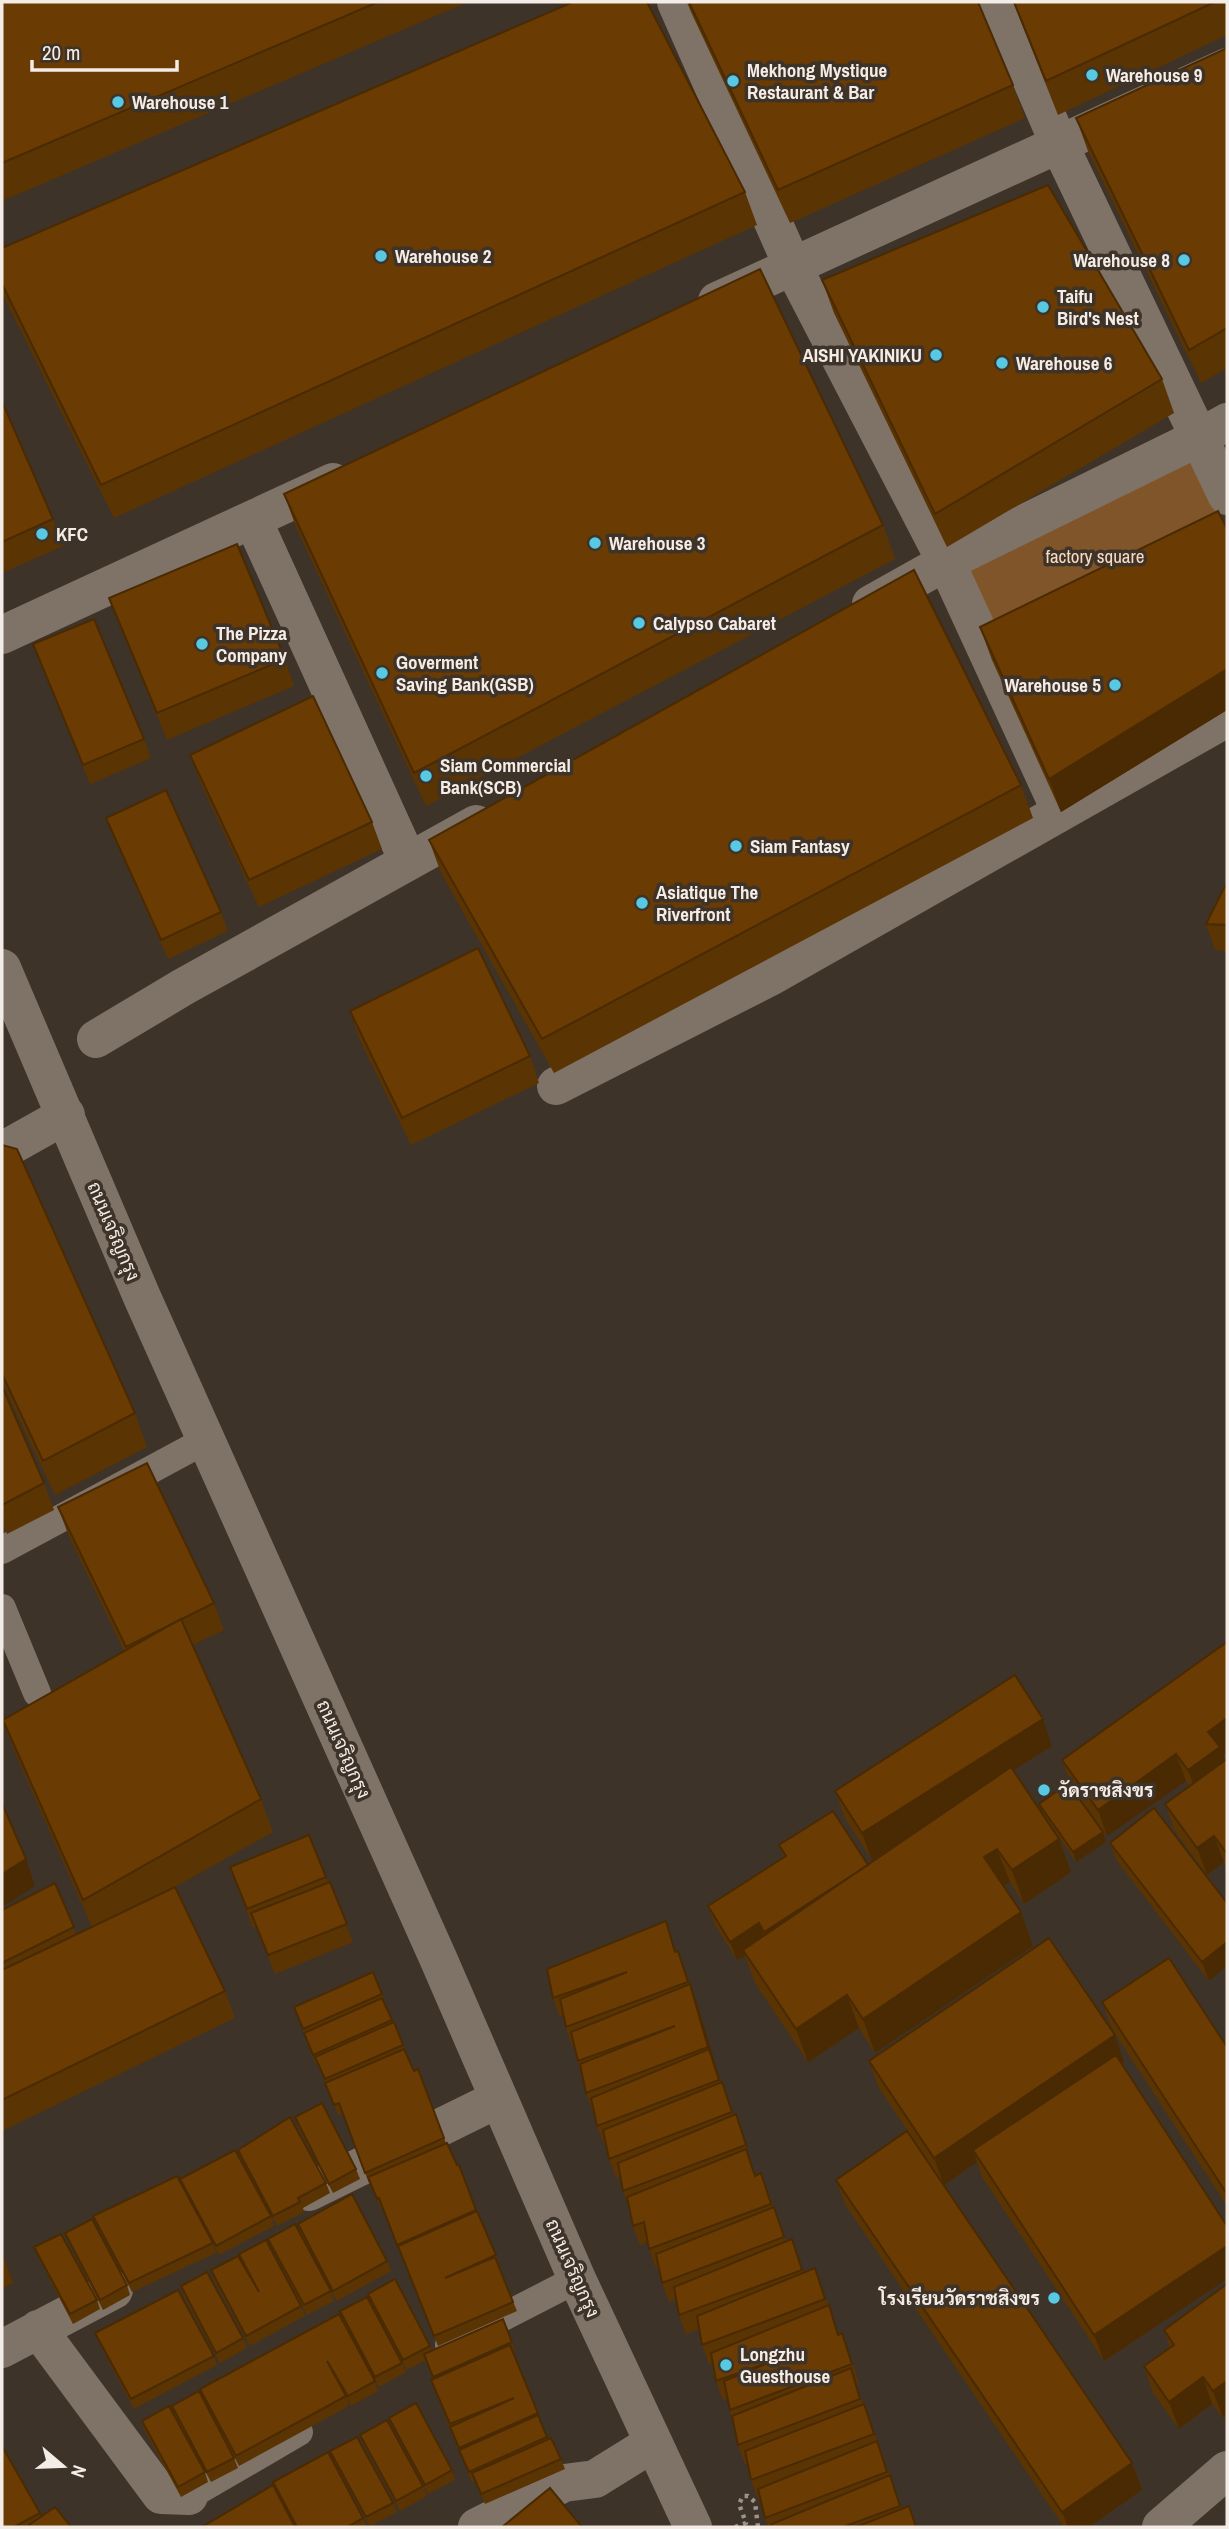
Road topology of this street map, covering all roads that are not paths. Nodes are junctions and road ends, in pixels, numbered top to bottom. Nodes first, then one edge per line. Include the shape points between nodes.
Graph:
1 (676, 2) edge
2 (998, 2) edge
3 (1227, 67) edge
4 (1059, 144) junction
5 (792, 265) junction
6 (692, 313) edge
7 (1214, 429) edge
8 (366, 467) edge
9 (1227, 496) edge
10 (253, 520) junction
11 (946, 562) junction
12 (836, 623) edge
13 (2, 635) edge
14 (1227, 718) edge
15 (506, 807) edge
16 (1062, 812) junction
17 (408, 861) junction
18 (2, 968) edge
19 (96, 1039) dead end
20 (556, 1086) dead end
21 (66, 1115) junction
22 (2, 1151) edge
23 (206, 1440) junction
24 (2, 1550) edge
25 (2, 1608) edge
26 (37, 1693) dead end
27 (498, 2099) junction
28 (277, 2208) edge
29 (144, 2274) edge
30 (578, 2279) junction
31 (38, 2329) junction
32 (2, 2349) edge
33 (422, 2361) edge
34 (317, 2421) edge
35 (653, 2443) junction
36 (1227, 2470) edge
37 (595, 2479) junction
38 (189, 2496) joint
39 (477, 2527) edge
40 (533, 2527) edge
41 (693, 2527) edge
42 (1161, 2527) edge

1 - 5 street
2 - 4 street
3 - 4 street
4 - 5 street
4 - 7 street
5 - 6 street
5 - 11 street
7 - 9 street
7 - 11 street
8 - 10 street
10 - 13 street
10 - 17 street
11 - 12 street
11 - 16 street
14 - 16 street
15 - 17 street
16 - 20 street via 772,976
17 - 19 street
18 - 21 street, ถนนเจริญกรุง
21 - 22 street
21 - 23 street, ถนนเจริญกรุง
23 - 24 lane
23 - 27 street, ถนนเจริญกรุง
25 - 26 lane
27 - 28 street
27 - 30 street, ถนนเจริญกรุง
29 - 31 street
30 - 33 lane
30 - 35 street, ถนนเจริญกรุง
31 - 32 street
31 - 38 street via 161,2495
34 - 38 lane
35 - 37 street
35 - 41 street, ถนนเจริญกรุง
36 - 42 street
37 - 39 street via 564,2483
37 - 40 street

